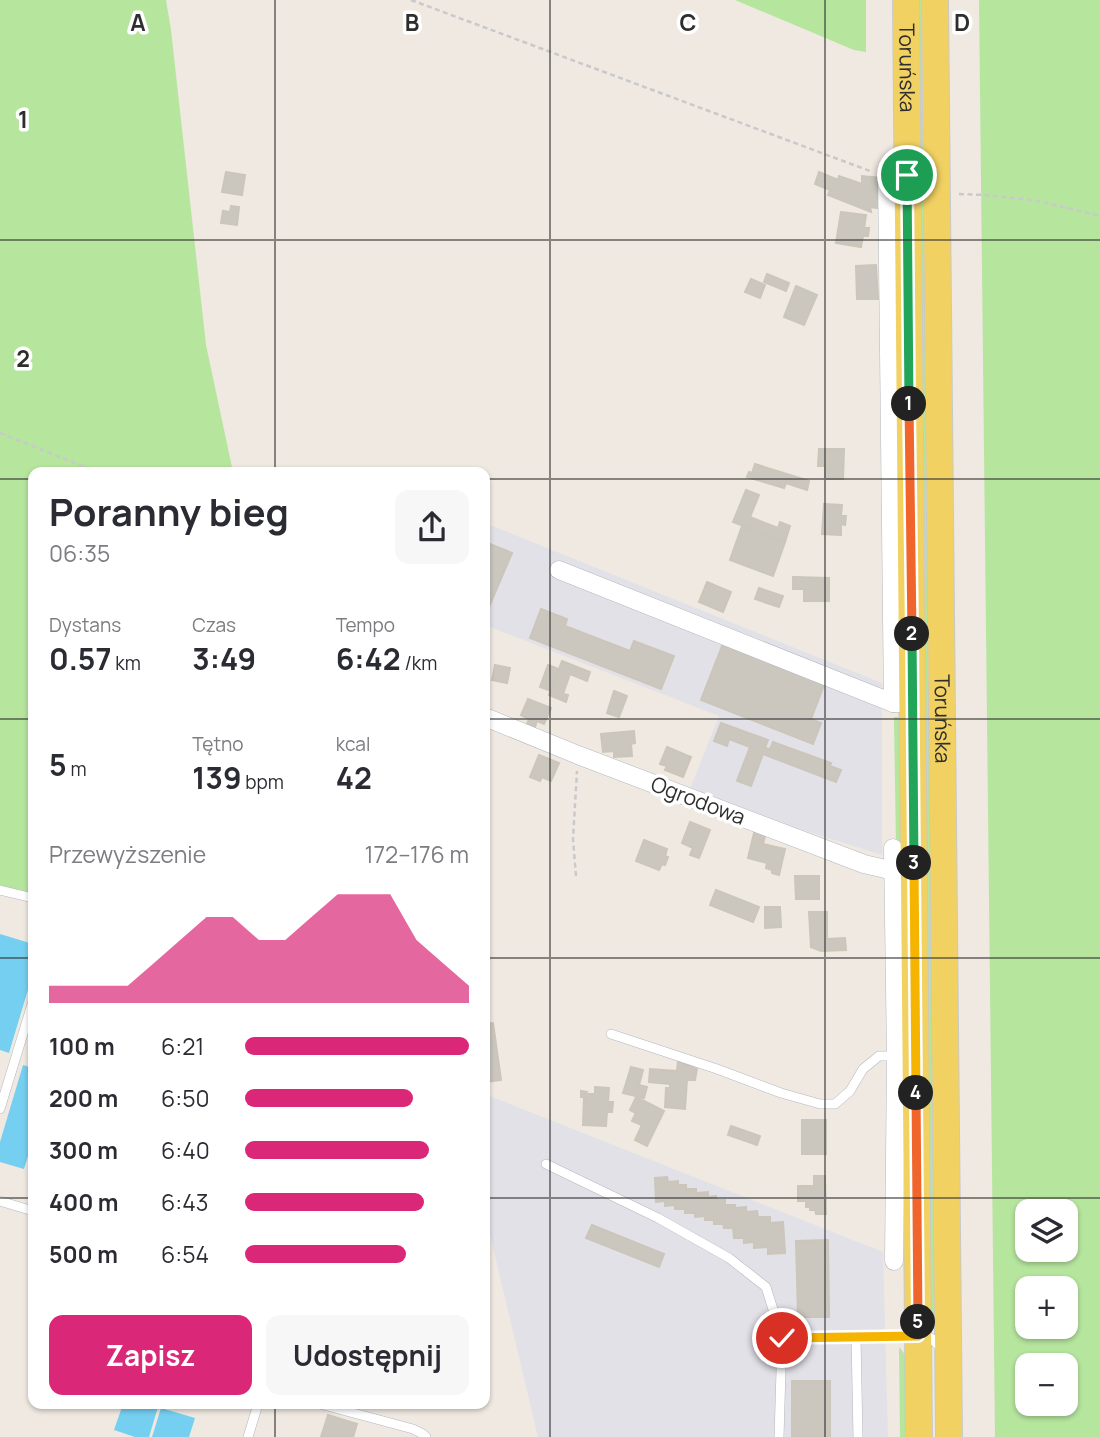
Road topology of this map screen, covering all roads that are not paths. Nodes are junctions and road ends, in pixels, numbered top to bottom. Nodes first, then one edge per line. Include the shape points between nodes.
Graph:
1 (906, 0) edge
2 (935, 0) edge
3 (559, 570) dead end
4 (902, 703) junction
5 (490, 719) edge
6 (893, 848) dead end
7 (904, 873) junction
8 (0, 890) edge
9 (28, 897) edge
10 (28, 1017) edge
11 (611, 1034) dead end
12 (906, 1055) junction
13 (0, 1109) edge
14 (546, 1164) dead end
15 (0, 1201) edge
16 (28, 1209) edge
17 (894, 1261) dead end
18 (856, 1336) junction
19 (918, 1336) junction
20 (782, 1338) junction
21 (948, 1359) junction
22 (256, 1409) edge
23 (339, 1409) edge
24 (248, 1437) edge
25 (426, 1437) edge
26 (779, 1437) edge
27 (858, 1437) edge
28 (919, 1437) edge
29 (949, 1437) edge

1 - 4 main road, Toruńska via 897,175
2 - 21 main road, Toruńska
3 - 4 street
4 - 7 main road, Toruńska
5 - 7 street, Ogrodowa via 864,864
6 - 7 street
7 - 12 main road, Toruńska
8 - 9 lane
10 - 13 lane
11 - 12 lane via 820,1104 835,1104 879,1056
12 - 17 street
12 - 19 main road, Toruńska
14 - 20 lane via 729,1258 766,1287
15 - 16 lane
18 - 19 lane
18 - 20 lane
18 - 27 lane
19 - 21 lane via 931,1338
19 - 28 main road, Toruńska
20 - 26 lane
21 - 29 main road, Toruńska
22 - 24 lane
23 - 25 lane via 413,1429

